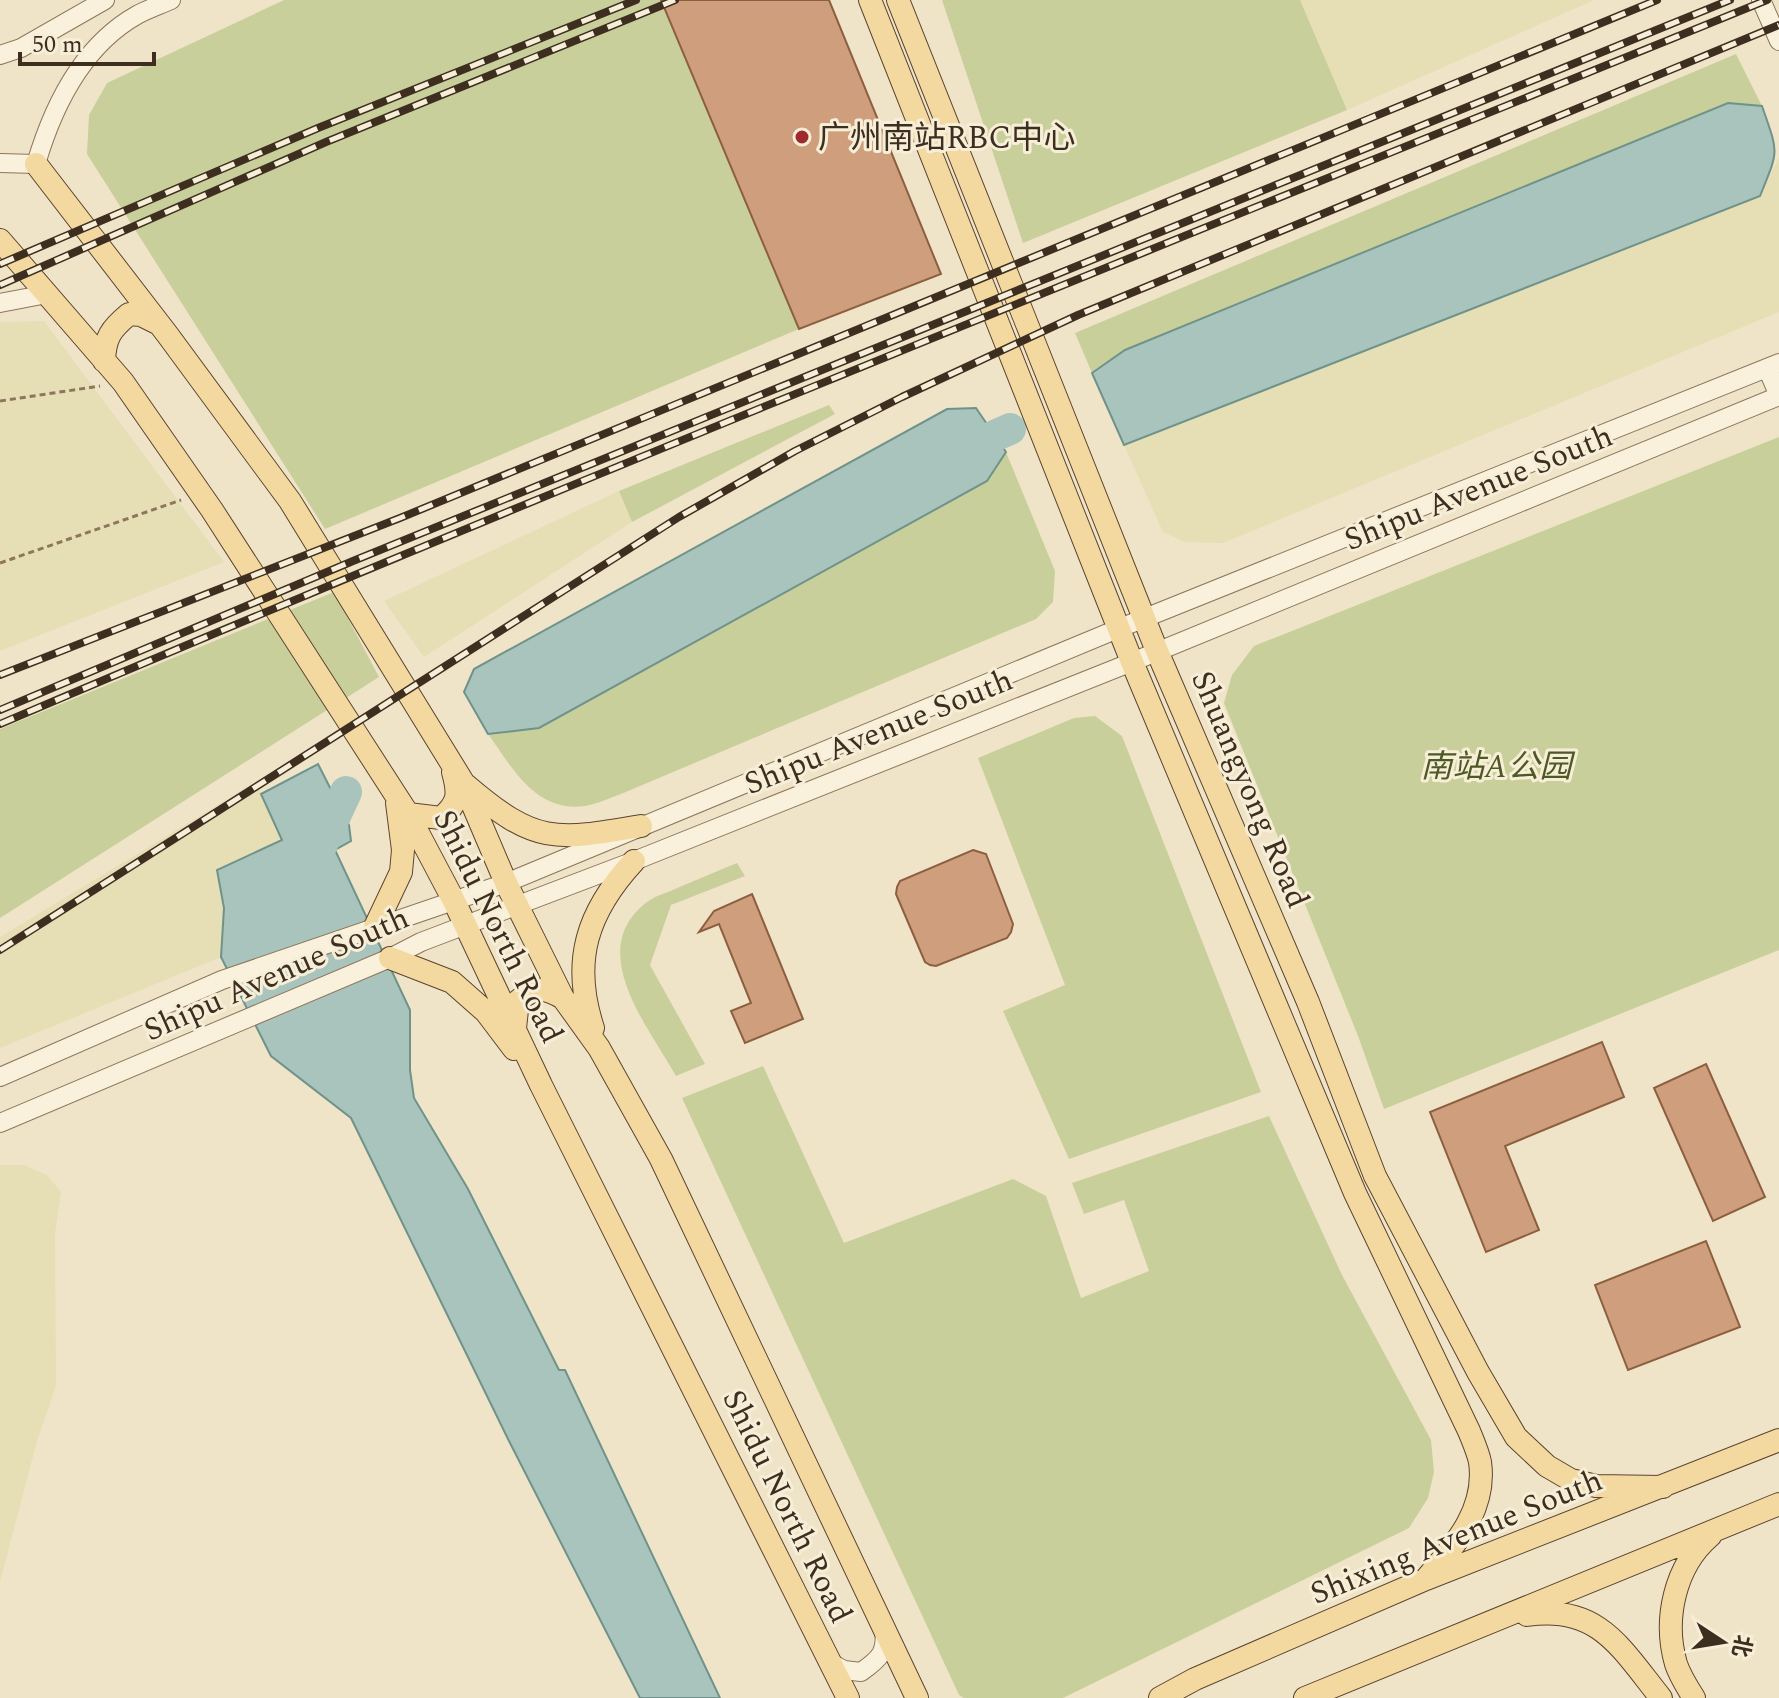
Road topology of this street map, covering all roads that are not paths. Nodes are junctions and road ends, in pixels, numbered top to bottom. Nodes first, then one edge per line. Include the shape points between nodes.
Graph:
1 (105, 0) edge
2 (171, 0) edge
3 (870, 0) edge
4 (898, 0) edge
5 (1761, 0) edge
6 (1779, 41) edge
7 (0, 55) edge
8 (0, 163) edge
9 (36, 164) junction
10 (0, 240) edge
11 (47, 294) junction
12 (0, 303) edge
13 (158, 324) junction
14 (104, 361) junction
15 (1773, 366) edge
16 (1779, 396) edge
17 (1145, 619) junction
18 (1120, 628) junction
19 (1157, 651) junction
20 (1132, 662) junction
21 (457, 772) junction
22 (396, 793) junction
23 (685, 807) junction
24 (408, 814) junction
25 (641, 826) junction
26 (702, 834) junction
27 (634, 861) junction
28 (506, 883) junction
29 (454, 901) junction
30 (517, 907) junction
31 (465, 925) junction
32 (375, 927) junction
33 (390, 958) junction
34 (563, 998) junction
35 (515, 1029) junction
36 (599, 1048) junction
37 (0, 1077) edge
38 (541, 1085) junction
39 (0, 1123) edge
40 (1779, 1440) edge
41 (1663, 1487) junction
42 (1779, 1504) edge
43 (1716, 1530) junction
44 (1426, 1579) junction
45 (1494, 1621) junction
46 (884, 1627) junction
47 (829, 1662) junction
48 (848, 1698) edge
49 (917, 1698) edge
50 (1161, 1698) edge
51 (1305, 1698) edge
52 (1661, 1698) edge
53 (1694, 1698) edge

1 - 7 street
2 - 9 street via 135,16 96,48 49,120
3 - 18 main road, Shuangyong Road
4 - 17 main road, Shuangyong Road
5 - 6 street
8 - 9 street
9 - 13 main road
10 - 11 main road, Shidu North Road
11 - 12 street
11 - 14 main road, Shidu North Road
13 - 14 main road via 129,314 110,330
13 - 21 main road via 290,501
14 - 22 main road, Shidu North Road via 200,493
15 - 16 street
15 - 17 street, Shipu Avenue South
16 - 19 street, Shipu Avenue South
17 - 18 street, Shipu Avenue South
17 - 19 main road, Shuangyong Road
18 - 20 main road, Shuangyong Road
18 - 23 street, Shipu Avenue South
19 - 20 street, Shipu Avenue South
19 - 41 main road, Shuangyong Road via 1308,1002 1375,1176 1516,1437 1571,1480 1596,1486
20 - 26 street, Shipu Avenue South
20 - 44 main road, Shuangyong Road via 1355,1193 1480,1462 1478,1498 1465,1532
21 - 24 main road via 454,808 441,818
21 - 25 main road via 487,802 526,829 579,837
21 - 28 main road
22 - 24 main road, Shidu North Road
22 - 32 main road via 401,872
23 - 25 street, Shipu Avenue South
23 - 26 street via 676,824 679,831
24 - 29 main road, Shidu North Road
25 - 28 street, Shipu Avenue South
26 - 27 street, Shipu Avenue South
27 - 30 street, Shipu Avenue South
27 - 36 main road via 611,887 588,932 584,1000
28 - 29 street, Shipu Avenue South
28 - 30 main road
29 - 31 main road, Shidu North Road
29 - 32 street, Shipu Avenue South
30 - 31 street, Shipu Avenue South
30 - 34 main road
31 - 33 street, Shipu Avenue South
31 - 35 main road, Shidu North Road
32 - 33 street via 390,933 395,945
32 - 37 street, Shipu Avenue South via 222,980
33 - 38 main road via 452,982 486,1012
33 - 39 street, Shipu Avenue South
34 - 35 main road via 538,988 527,993 518,1001
34 - 36 main road
35 - 38 main road, Shidu North Road
36 - 46 main road, Shidu North Road via 661,1159
38 - 47 main road, Shidu North Road
40 - 41 main road, Shixing Avenue South
41 - 44 main road, Shixing Avenue South
42 - 43 main road
43 - 45 main road
43 - 53 main road via 1694,1549 1683,1570 1671,1616 1677,1667
44 - 50 main road, Shixing Avenue South
45 - 51 main road
45 - 52 main road via 1551,1612 1573,1615 1616,1642
46 - 47 street via 886,1644 878,1660 861,1672
46 - 49 main road, Shidu North Road
47 - 48 main road, Shidu North Road

